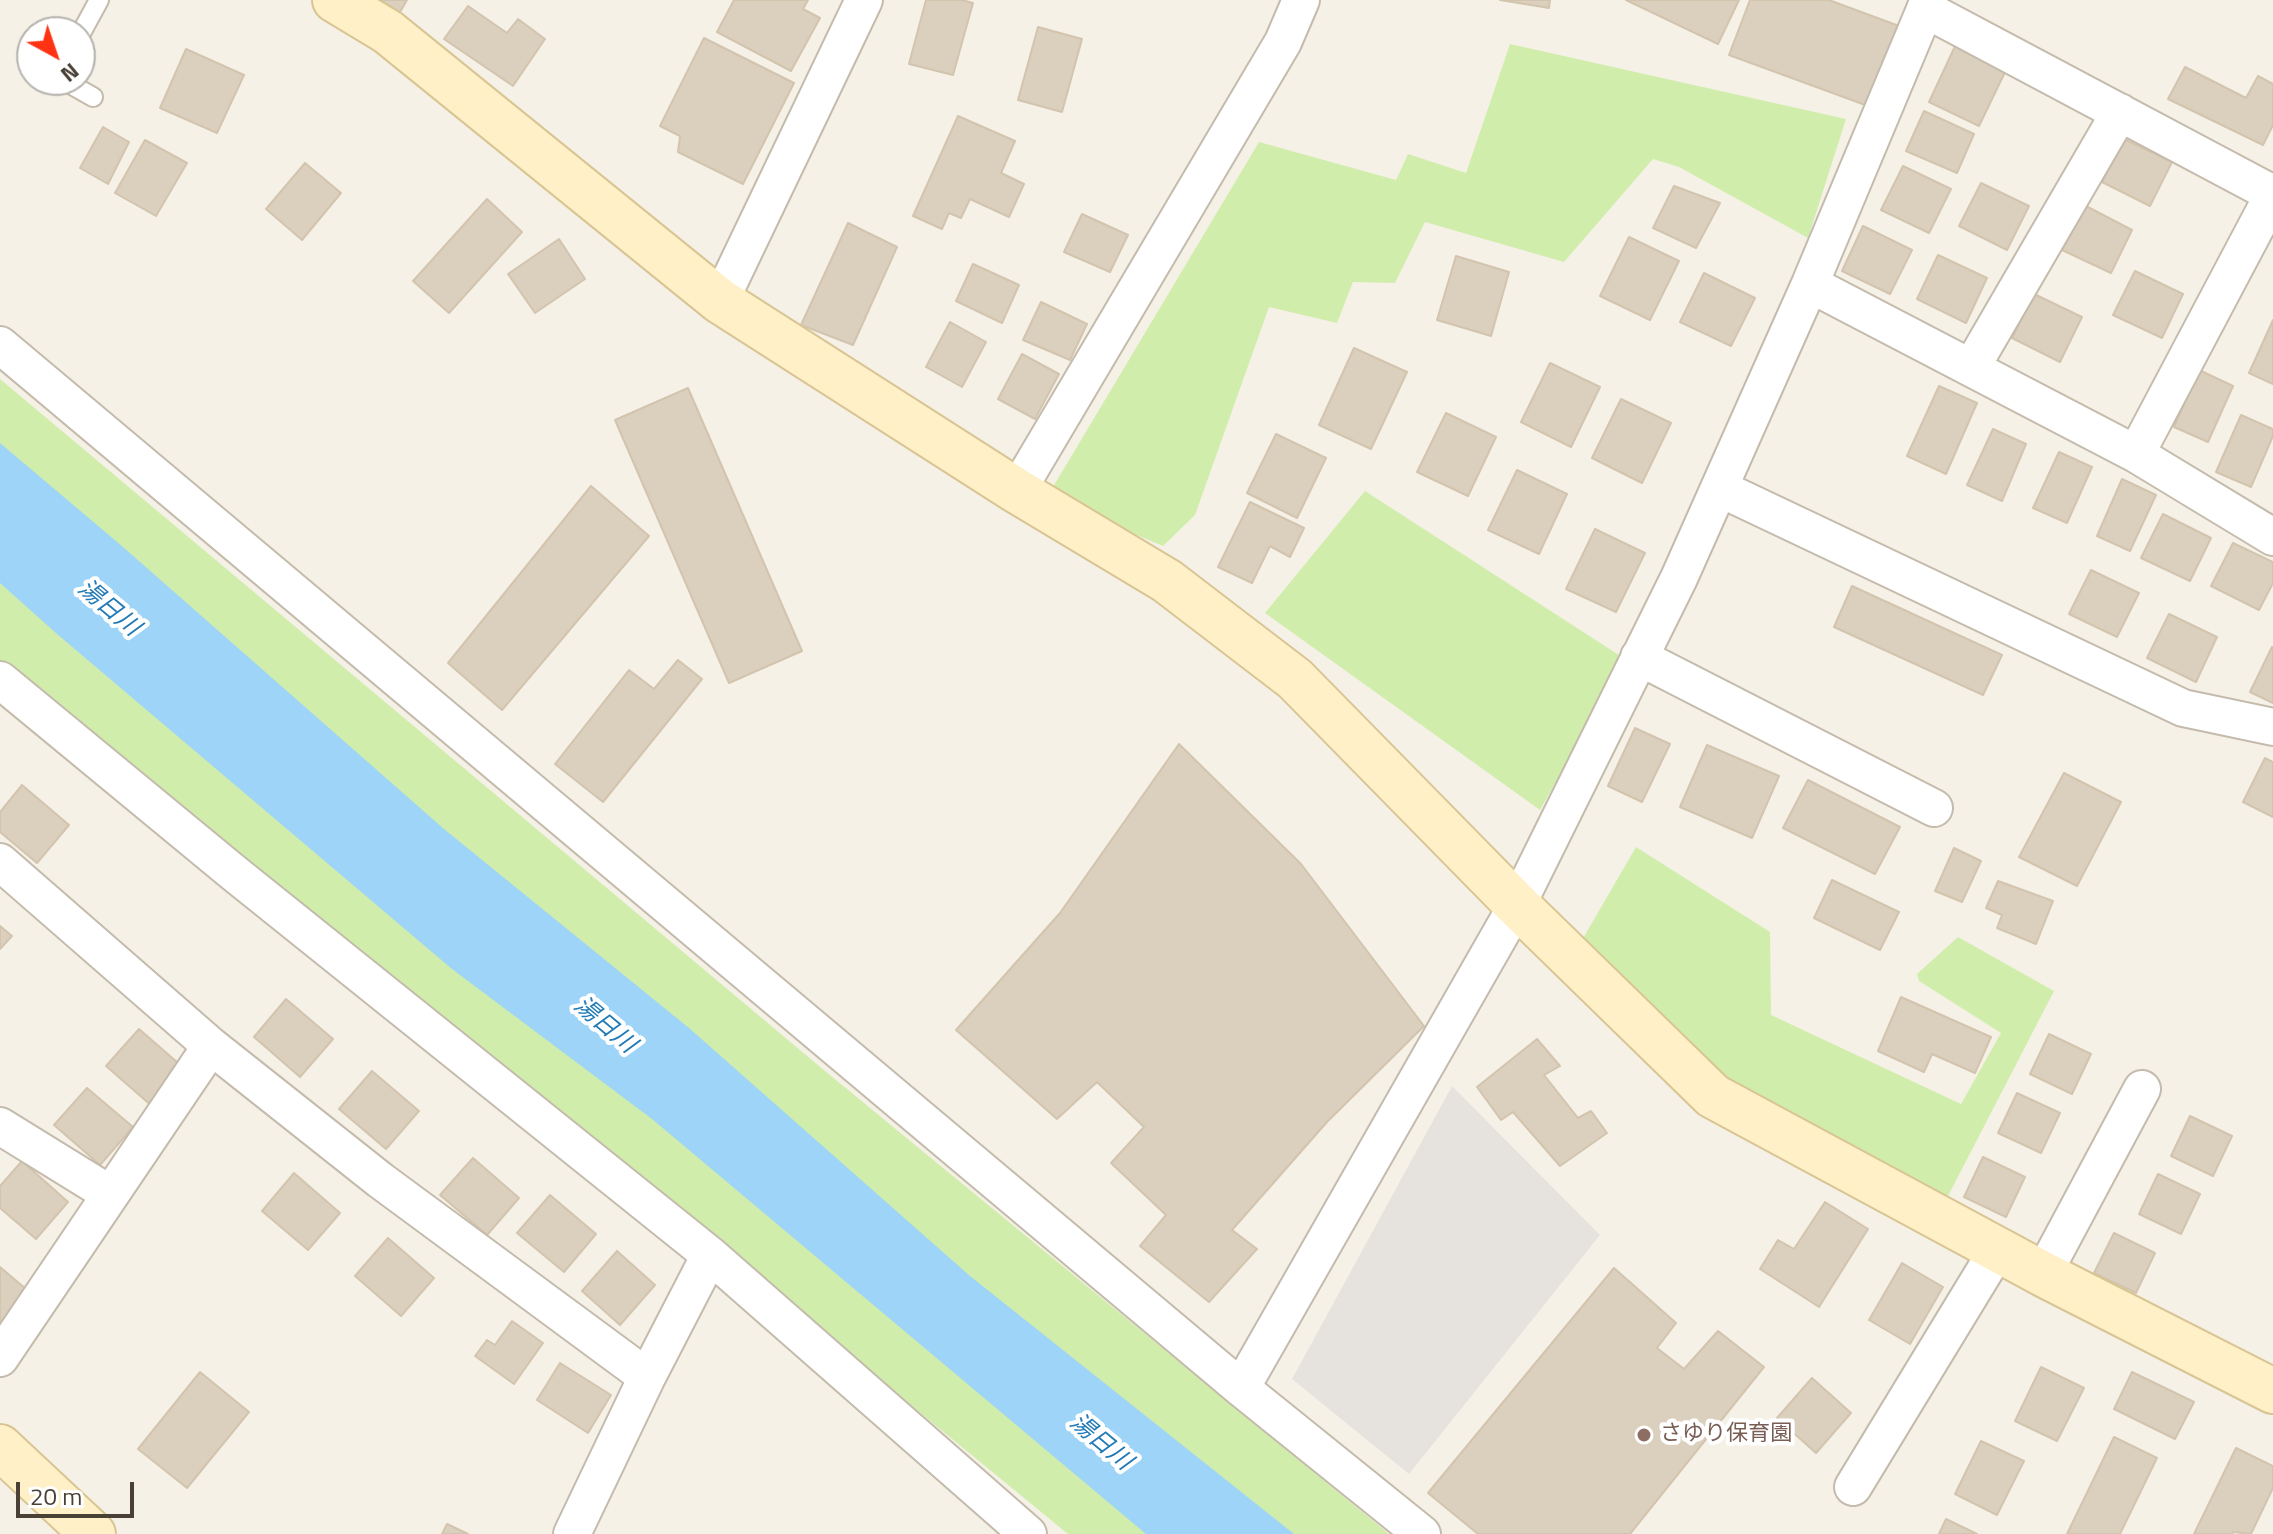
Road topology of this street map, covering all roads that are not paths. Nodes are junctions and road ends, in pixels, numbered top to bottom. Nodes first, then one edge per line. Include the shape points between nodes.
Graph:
1 (335, 0) edge
2 (864, 0) edge
3 (1301, 0) edge
4 (1927, 4) edge
5 (2120, 112) junction
6 (2273, 194) edge
7 (1810, 284) junction
8 (720, 301) junction
9 (0, 345) edge
10 (1971, 368) junction
11 (2136, 454) junction
12 (1719, 488) junction
13 (1017, 491) junction
14 (2273, 537) edge
15 (1639, 657) junction
16 (0, 680) edge
17 (2273, 727) edge
18 (1934, 808) dead end
19 (0, 862) edge
20 (1517, 905) junction
21 (211, 1046) junction
22 (2142, 1089) dead end
23 (0, 1126) edge
24 (110, 1194) junction
25 (1998, 1249) junction
26 (710, 1255) junction
27 (2043, 1274) junction
28 (0, 1358) edge
29 (647, 1377) junction
30 (1241, 1388) junction
31 (2273, 1391) edge
32 (0, 1447) edge
33 (1853, 1487) dead end
34 (93, 1534) edge
35 (572, 1534) edge
36 (1028, 1534) edge
37 (1422, 1534) edge

1 - 8 street via 388,32
2 - 8 street
3 - 13 street via 1283,42
4 - 5 street
4 - 7 street
5 - 6 street
5 - 10 street
6 - 11 street
7 - 10 street
7 - 12 street
8 - 13 street
9 - 30 street
10 - 11 street
11 - 14 street
12 - 15 street
12 - 17 street via 2183,708
13 - 20 street via 1167,581 1295,679
15 - 18 street
15 - 20 street
16 - 26 street
19 - 21 street
20 - 25 street via 1713,1096
20 - 30 street
21 - 24 street
21 - 29 street via 380,1180
22 - 27 street
23 - 24 street
24 - 28 street
25 - 27 street
25 - 33 street
26 - 29 street
26 - 36 street
27 - 31 street
29 - 35 street
30 - 37 street
32 - 34 street

